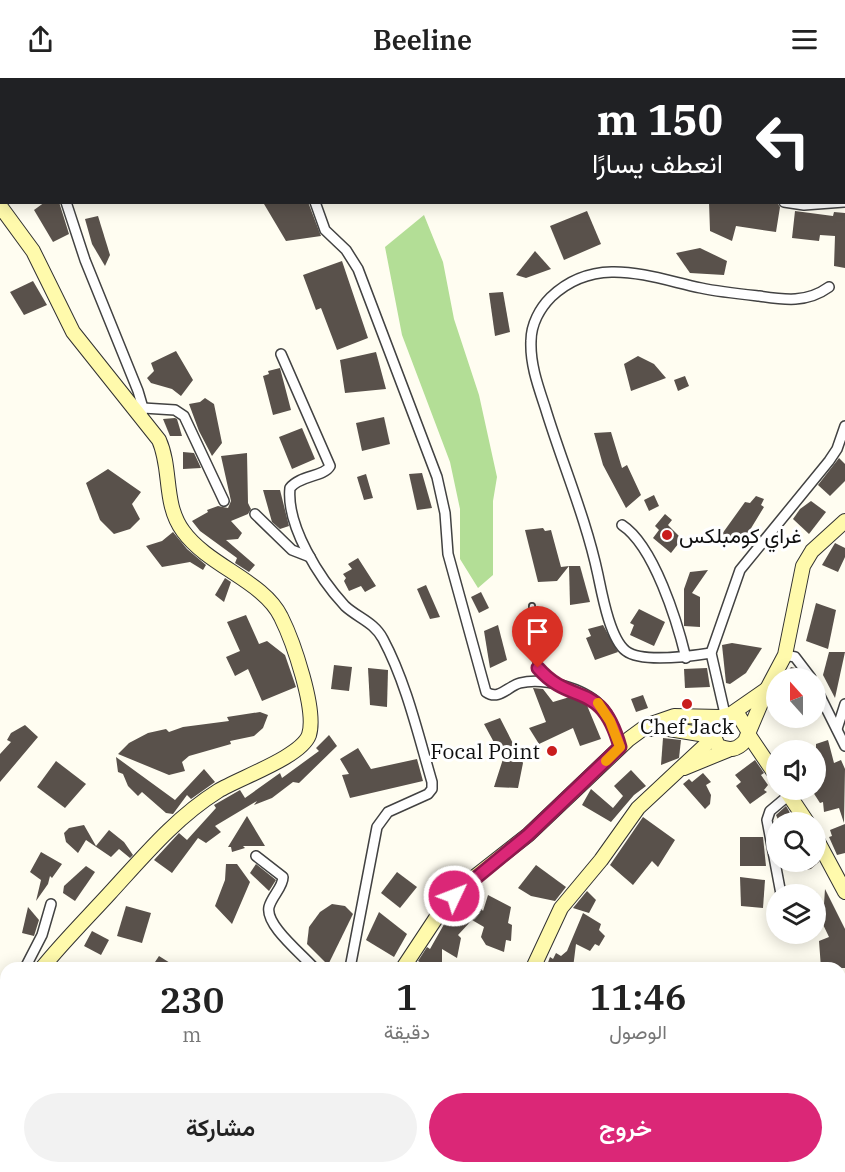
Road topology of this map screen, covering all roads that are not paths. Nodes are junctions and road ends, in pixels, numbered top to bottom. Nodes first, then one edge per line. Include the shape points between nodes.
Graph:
1 (67, 204) edge
2 (316, 204) edge
3 (794, 204) edge
4 (824, 204) edge
5 (0, 206) edge
6 (829, 287) dead end
7 (281, 354) dead end
8 (142, 414) junction
9 (845, 426) edge
10 (224, 501) dead end
11 (255, 514) dead end
12 (845, 521) edge
13 (622, 525) dead end
14 (310, 558) junction
15 (532, 606) dead end
16 (711, 653) junction
17 (785, 655) junction
18 (686, 658) junction
19 (778, 668) edge
20 (803, 668) edge
21 (556, 684) junction
22 (766, 690) edge
23 (766, 691) edge
24 (845, 704) edge
25 (826, 708) edge
26 (725, 715) junction
27 (837, 729) junction
28 (641, 730) junction
29 (748, 733) junction
30 (712, 737) junction
31 (845, 746) edge
32 (620, 747) junction
33 (734, 748) junction
34 (766, 761) edge
35 (766, 768) edge
36 (674, 773) junction
37 (780, 800) edge
38 (256, 856) dead end
39 (826, 857) edge
40 (779, 884) edge
41 (845, 892) edge
42 (51, 904) dead end
43 (27, 962) edge
44 (47, 962) edge
45 (308, 962) edge
46 (351, 962) edge
47 (407, 962) edge
48 (536, 962) edge

1 - 8 street
2 - 21 street via 325,230 346,250 358,269 437,477 448,554 486,692 502,693 519,683
3 - 4 street
5 - 8 street via 33,251 73,332
6 - 18 street via 820,294 784,300 612,270 592,273 562,289 542,307 535,320 531,340 536,379 583,519 611,623 620,643 631,653
7 - 14 street via 330,466 326,471 299,479 290,488 291,507
8 - 10 street via 175,410 184,416
8 - 44 street via 163,450 170,499 181,529 216,564 266,598 281,616 304,683 310,728 306,741 287,758 250,772 216,792 165,832
9 - 16 street via 829,461 740,570
11 - 14 street via 292,550
12 - 17 street via 812,551 803,566
13 - 18 street via 657,572
14 - 46 street via 345,606 374,626 381,636 398,670 432,782 428,794 388,812 377,827
15 - 21 lane via 538,668
16 - 18 street
16 - 26 street
17 - 19 street
17 - 20 street via 795,657
21 - 32 street via 599,704
22 - 26 street
23 - 29 street
24 - 27 street
25 - 27 street
26 - 28 street via 674,716
26 - 29 street via 739,716
26 - 30 street via 713,725
27 - 31 street
28 - 30 street via 669,729
28 - 32 street
29 - 33 street
29 - 34 street
30 - 33 street via 718,746
30 - 36 street
32 - 47 street via 528,835 463,886 444,906
33 - 35 street
33 - 36 street
36 - 48 street via 638,807 561,908
37 - 40 street via 766,820
38 - 45 street via 283,877 271,899 270,918
39 - 41 street
42 - 43 street via 42,934

